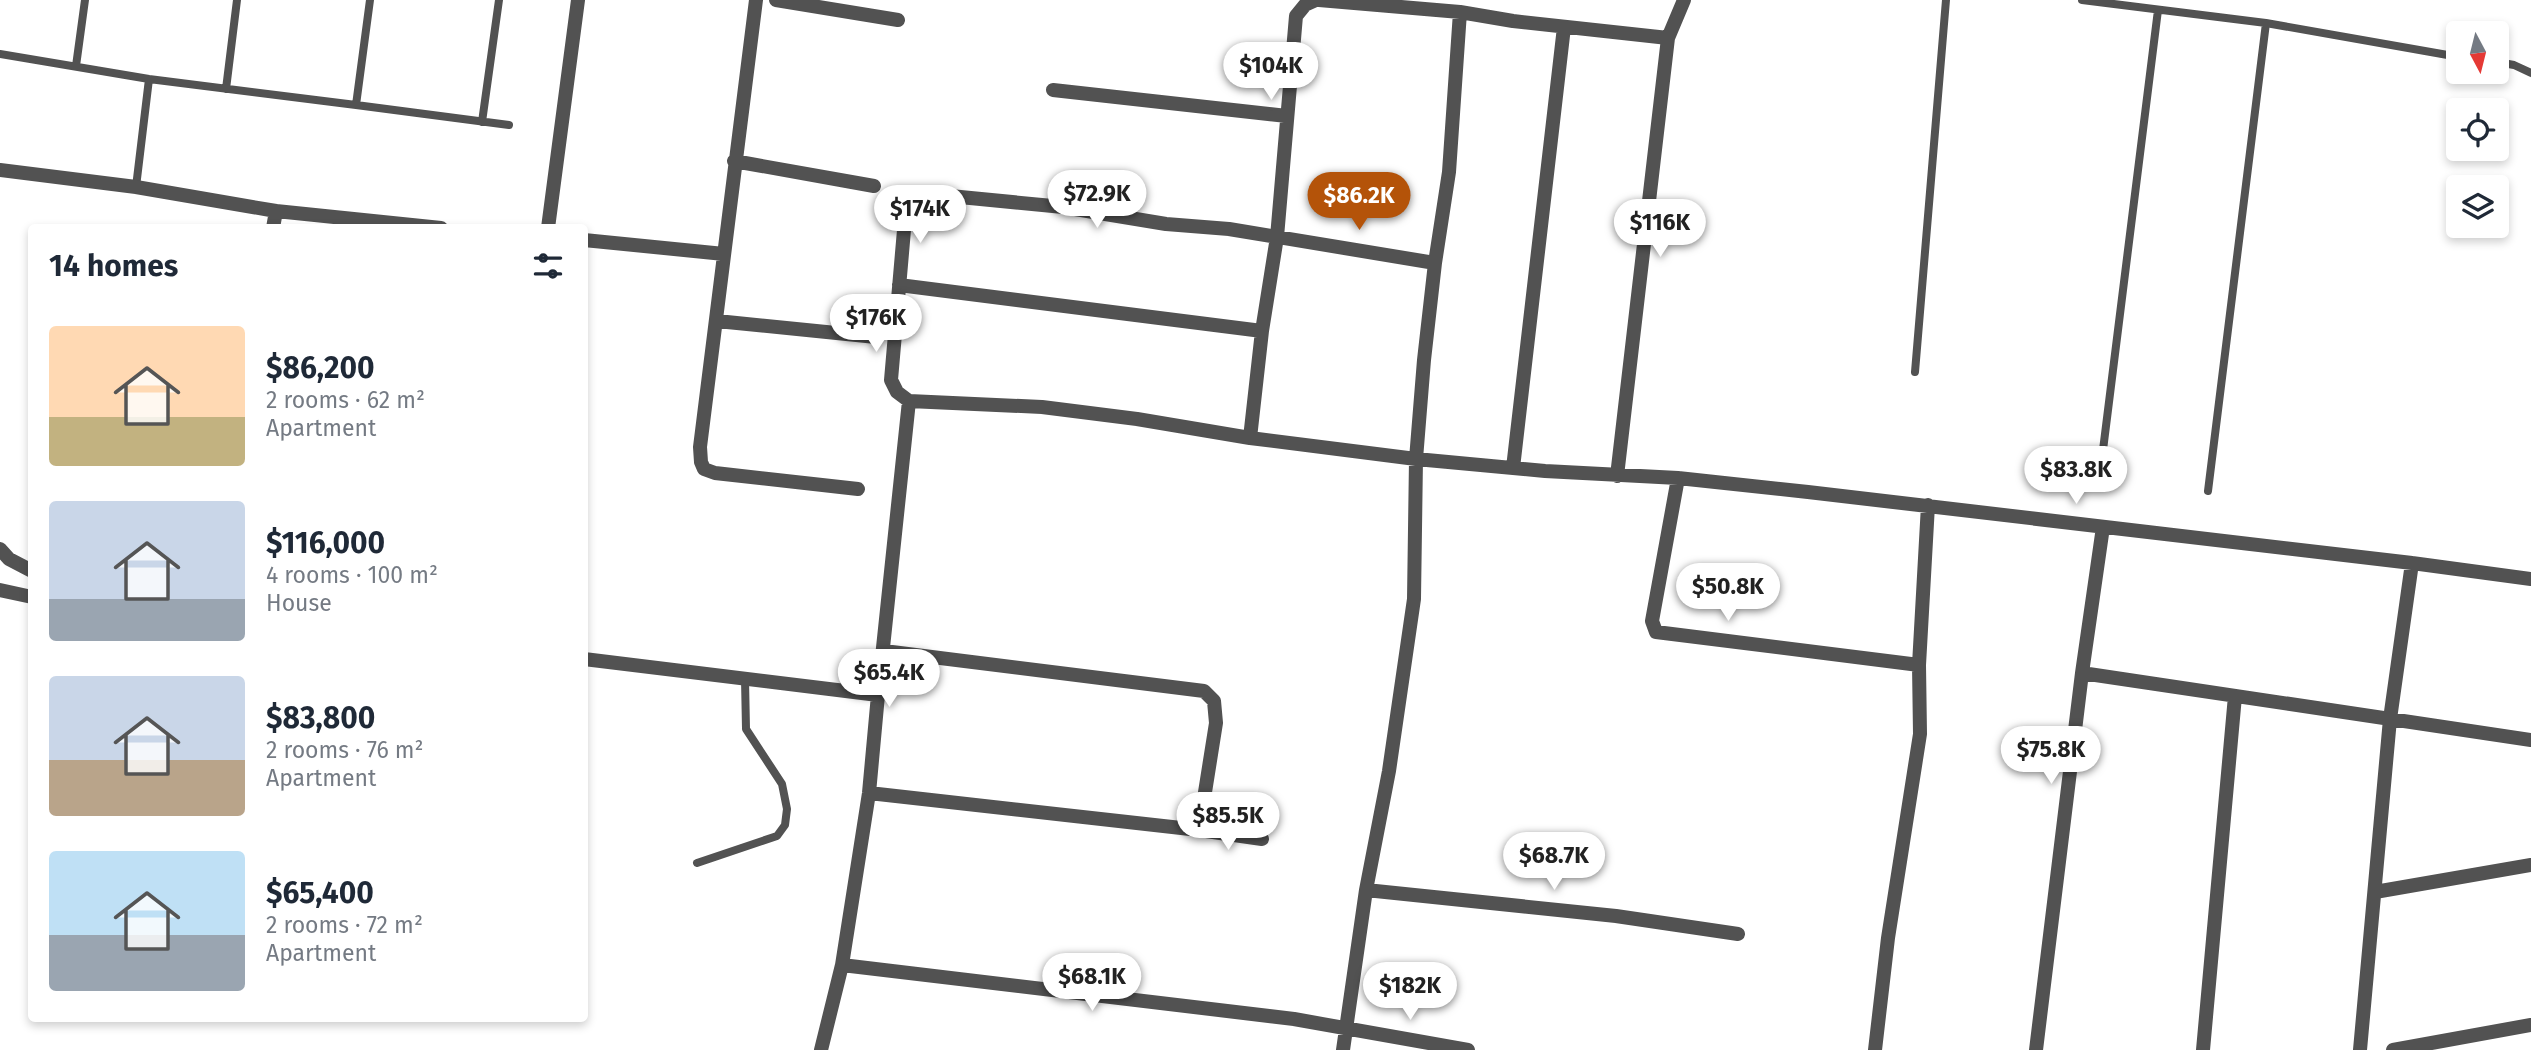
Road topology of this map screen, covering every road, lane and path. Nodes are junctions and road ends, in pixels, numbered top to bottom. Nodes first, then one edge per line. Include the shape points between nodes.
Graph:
1 (85, 0) edge
2 (237, 0) edge
3 (370, 0) edge
4 (499, 0) edge
5 (578, 0) edge
6 (756, 0) edge
7 (776, 0) edge
8 (1317, 0) edge
9 (1684, 0) edge
10 (1946, 0) edge
11 (2082, 0) edge
12 (2158, 10) junction
13 (1460, 12) junction
14 (898, 20) dead end
15 (2266, 23) junction
16 (1563, 27) junction
17 (1668, 38) junction
18 (0, 54) edge
19 (2446, 55) edge
20 (2510, 64) edge
21 (76, 66) junction
22 (2531, 73) edge
23 (149, 79) junction
24 (226, 89) junction
25 (1053, 90) dead end
26 (356, 105) junction
27 (1287, 116) junction
28 (482, 122) junction
29 (509, 125) dead end
30 (734, 161) junction
31 (0, 170) edge
32 (874, 186) dead end
33 (136, 187) junction
34 (276, 211) junction
35 (274, 224) edge
36 (402, 224) edge
37 (549, 224) edge
38 (1277, 237) junction
39 (588, 240) edge
40 (723, 254) junction
41 (1435, 262) junction
42 (899, 285) junction
43 (717, 321) junction
44 (1262, 331) junction
45 (876, 337) dead end
46 (1915, 372) dead end
47 (909, 401) junction
48 (1250, 438) junction
49 (2102, 458) dead end
50 (1416, 459) junction
51 (1513, 468) junction
52 (1617, 476) junction
53 (1678, 478) junction
54 (858, 489) dead end
55 (2208, 491) dead end
56 (1928, 505) junction
57 (2104, 527) junction
58 (0, 549) edge
59 (2412, 563) junction
60 (28, 569) edge
61 (2531, 579) edge
62 (0, 590) edge
63 (28, 596) edge
64 (884, 650) junction
65 (588, 659) edge
66 (1919, 664) junction
67 (2082, 673) junction
68 (745, 679) junction
69 (878, 695) junction
70 (2235, 696) junction
71 (2390, 719) junction
72 (2531, 740) edge
73 (869, 793) junction
74 (1199, 830) junction
75 (1262, 839) dead end
76 (697, 863) dead end
77 (2531, 865) edge
78 (1366, 890) junction
79 (2375, 892) junction
80 (1738, 934) dead end
81 (842, 965) junction
82 (2531, 1025) edge
83 (1346, 1027) junction
84 (821, 1050) edge
85 (1343, 1050) edge
86 (1468, 1050) edge
87 (1875, 1050) edge
88 (2036, 1050) edge
89 (2203, 1050) edge
90 (2360, 1050) edge
91 (2393, 1050) edge

1 - 21 lane
2 - 24 lane
3 - 26 lane
4 - 28 lane
5 - 37 street
6 - 30 street
7 - 14 street
8 - 13 street
8 - 27 street via 1296,16
9 - 17 street
10 - 46 lane
11 - 12 lane
12 - 15 lane
12 - 49 lane
13 - 16 street
13 - 41 street via 1449,172
15 - 19 lane
15 - 55 lane
16 - 17 street
16 - 51 street
17 - 52 street
18 - 21 lane
20 - 22 lane
21 - 23 lane
23 - 24 lane
23 - 33 lane
24 - 26 lane
25 - 27 street
26 - 28 lane
27 - 38 street
28 - 29 lane
30 - 32 street
30 - 40 street
31 - 33 street
33 - 34 street
34 - 35 street
34 - 36 street
38 - 41 street
38 - 42 street via 1063,207 919,193 906,207
38 - 44 street
39 - 40 street
40 - 43 street
41 - 50 street
42 - 44 street
42 - 47 street via 891,380
43 - 45 street
43 - 54 street via 700,447 704,469 715,474
44 - 48 street
47 - 48 street via 1042,407
47 - 64 street
48 - 50 street
50 - 51 street
50 - 78 street via 1414,599
51 - 52 street
52 - 53 street
53 - 56 street
53 - 66 street via 1652,621 1656,632
56 - 57 street
56 - 66 street
57 - 59 street
57 - 67 street
58 - 60 street
59 - 61 street
59 - 71 street
62 - 63 street
64 - 69 street
64 - 74 street via 1204,691 1214,701 1216,723
65 - 68 street
66 - 87 street via 1920,734
67 - 70 street
67 - 88 street
68 - 69 street
68 - 76 lane via 746,729 782,784 785,825 777,836
69 - 73 street
70 - 71 street
70 - 89 street
71 - 72 street
71 - 79 street
73 - 74 street
73 - 81 street
74 - 75 street
77 - 79 street
78 - 80 street via 1616,916
78 - 83 street
79 - 90 street
81 - 83 street
81 - 84 street
82 - 91 street
83 - 85 street
83 - 86 street

